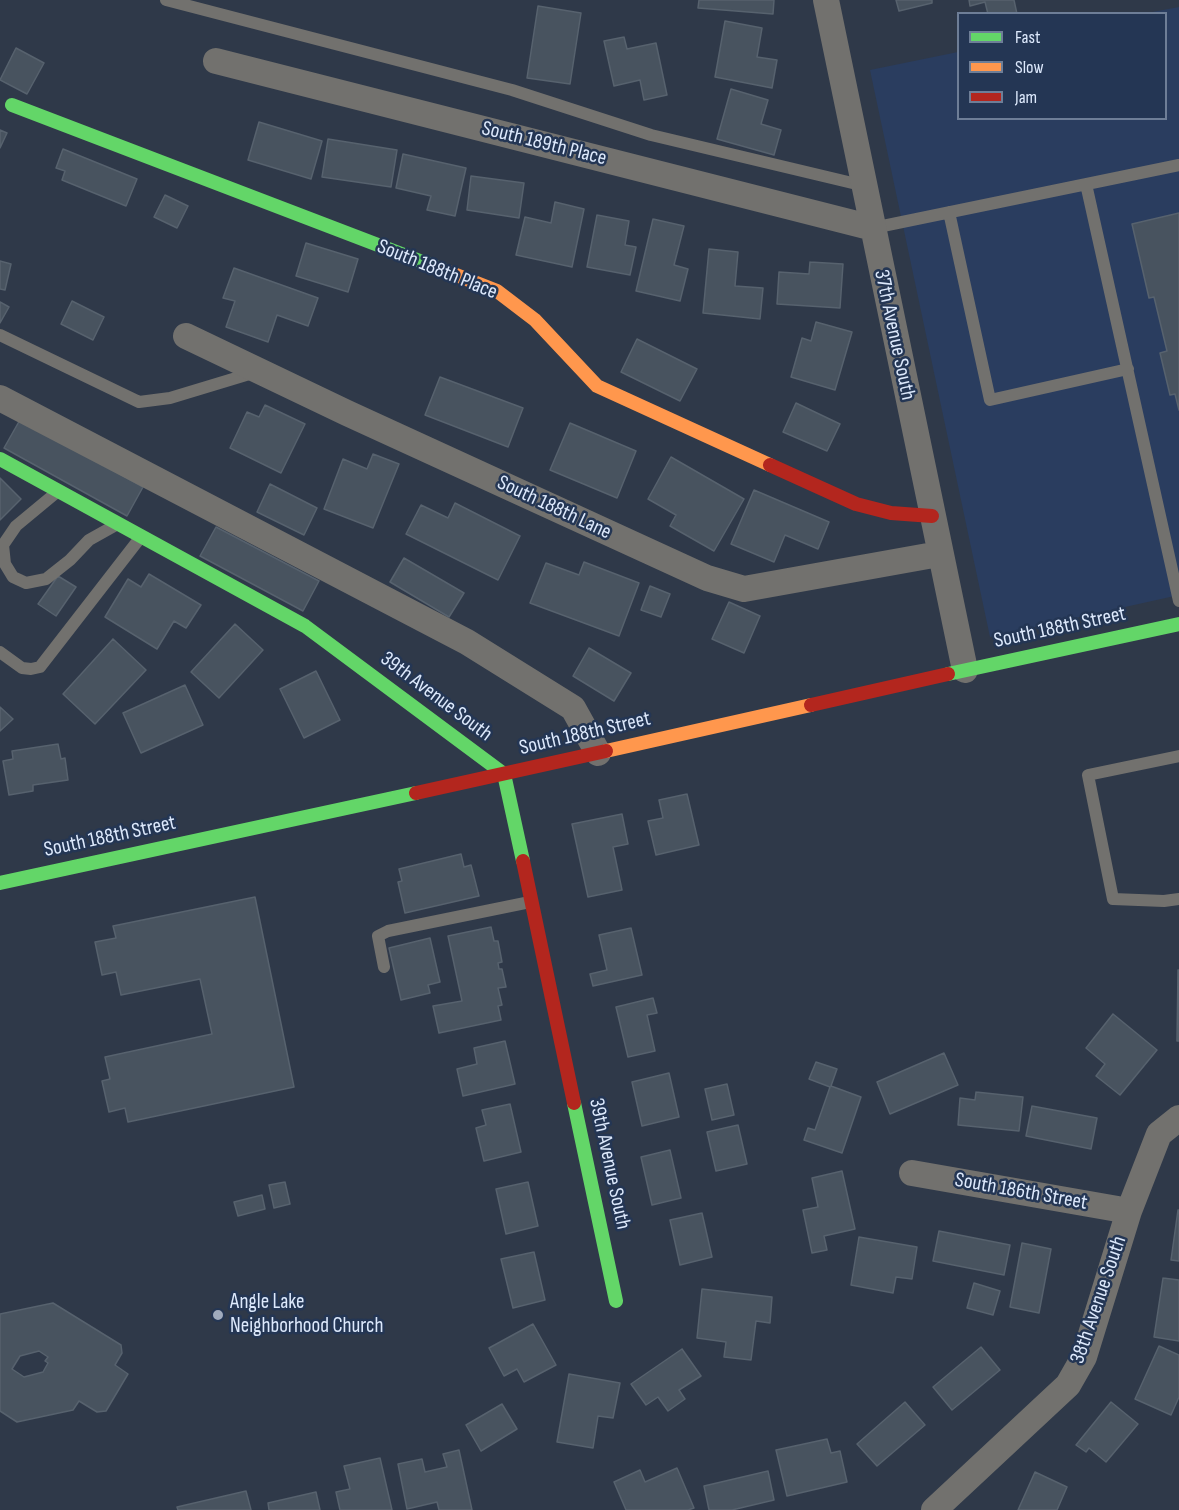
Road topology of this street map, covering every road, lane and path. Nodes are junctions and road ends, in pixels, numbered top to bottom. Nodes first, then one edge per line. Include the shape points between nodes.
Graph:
1 (166, 0) edge
2 (826, 0) edge
3 (216, 61) dead end
4 (12, 105) dead end
5 (1179, 165) edge
6 (1086, 184) junction
7 (865, 186) junction
8 (949, 212) junction
9 (873, 228) junction
10 (0, 335) edge
11 (186, 336) dead end
12 (1128, 369) junction
13 (260, 371) junction
14 (0, 398) edge
15 (0, 459) edge
16 (58, 491) junction
17 (932, 516) junction
18 (119, 524) junction
19 (141, 536) junction
20 (939, 554) junction
21 (1179, 601) edge
22 (1179, 624) edge
23 (0, 652) edge
24 (965, 670) junction
25 (598, 753) junction
26 (1179, 756) edge
27 (504, 774) junction
28 (0, 883) edge
29 (1179, 899) edge
30 (532, 902) junction
31 (384, 967) dead end
32 (1179, 1118) edge
33 (912, 1173) dead end
34 (1129, 1211) junction
35 (616, 1301) dead end
36 (934, 1510) edge

1 - 7 lane via 512,90 651,135
2 - 7 street, 37th Avenue South
3 - 9 street, South 189th Place
4 - 17 street, South 188th Place via 497,291 535,320 597,387 856,504 891,513
5 - 6 lane
6 - 8 lane
6 - 12 lane
7 - 9 street, 37th Avenue South
8 - 9 lane
8 - 12 lane via 990,400
9 - 17 street, 37th Avenue South
10 - 13 lane via 140,402 170,398
11 - 13 street, South 188th Lane
12 - 21 lane
13 - 20 street, South 188th Lane via 707,578 744,589
14 - 25 street via 467,642 573,708
15 - 16 street, 39th Avenue South
16 - 18 street, 39th Avenue South
16 - 18 lane via 16,526 3,545 5,564 13,578 26,582 46,579 89,540
17 - 20 street, 37th Avenue South
18 - 19 street, 39th Avenue South
19 - 23 lane via 40,667 22,668
19 - 27 street, 39th Avenue South via 305,626
20 - 24 street, 37th Avenue South
22 - 24 street, South 188th Street
24 - 25 street, South 188th Street
25 - 27 street, South 188th Street
26 - 29 lane via 1088,775 1113,899
27 - 28 street, South 188th Street
27 - 30 street, 39th Avenue South
30 - 31 lane via 388,930 378,936
30 - 35 street, 39th Avenue South
32 - 34 street, 38th Avenue South via 1159,1134
33 - 34 street, South 186th Street
34 - 36 street, 38th Avenue South via 1083,1357 1068,1385

